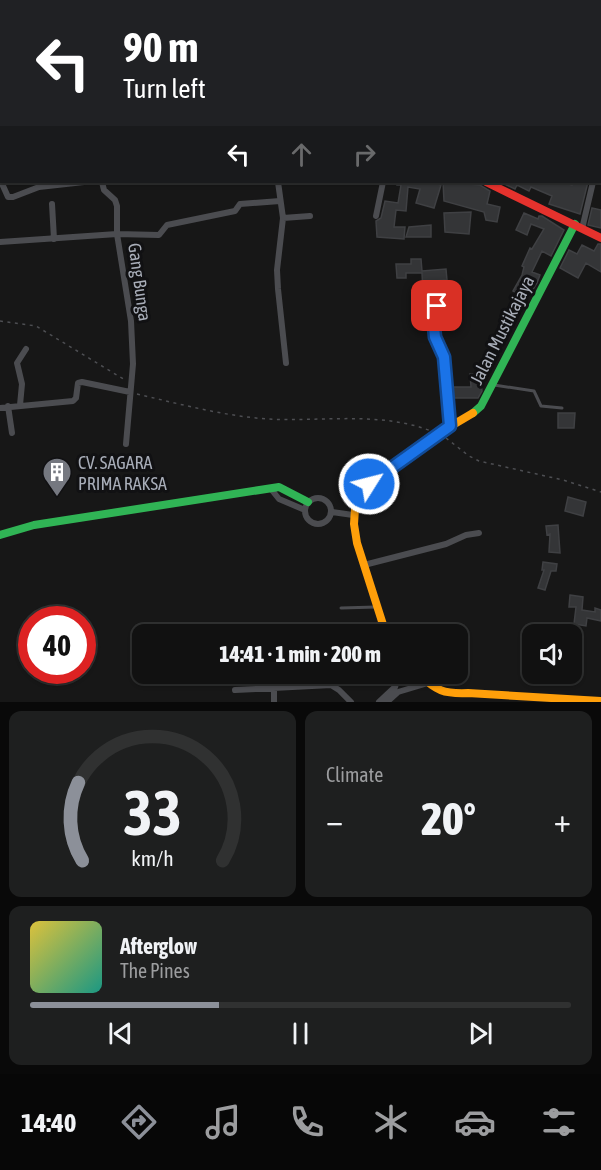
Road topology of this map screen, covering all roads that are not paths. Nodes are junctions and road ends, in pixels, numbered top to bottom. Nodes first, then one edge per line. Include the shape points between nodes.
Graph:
1 (2, 183) edge
2 (54, 183) edge
3 (102, 183) edge
4 (278, 183) edge
5 (383, 183) edge
6 (488, 183) edge
7 (593, 183) edge
8 (38, 184) edge
9 (280, 201) junction
10 (52, 204) dead end
11 (310, 216) dead end
12 (376, 216) dead end
13 (282, 218) junction
14 (579, 226) junction
15 (117, 234) junction
16 (601, 238) edge
17 (54, 239) junction
18 (0, 242) edge
19 (437, 306) dead end
20 (26, 350) dead end
21 (286, 363) dead end
22 (493, 385) junction
23 (130, 392) junction
24 (21, 405) junction
25 (8, 406) junction
26 (0, 408) edge
27 (562, 408) dead end
28 (450, 426) junction
29 (12, 433) dead end
30 (126, 444) dead end
31 (307, 506) junction
32 (332, 512) junction
33 (353, 514) junction
34 (478, 533) dead end
35 (0, 536) edge
36 (364, 565) junction
37 (377, 607) junction
38 (342, 608) dead end
39 (383, 624) edge
40 (396, 684) edge
41 (425, 684) edge
42 (430, 684) edge
43 (274, 688) junction
44 (235, 690) dead end
45 (601, 701) edge
46 (274, 702) edge
47 (351, 702) edge
48 (379, 702) edge
49 (387, 702) edge

1 - 8 street via 8,197
2 - 8 street
3 - 15 street, Gang Bunga via 117,206
4 - 9 street
5 - 12 street
6 - 14 street
7 - 14 street
9 - 13 street
9 - 15 street via 240,204 235,211 167,225 159,235
10 - 17 street
11 - 13 street
13 - 21 street via 277,270
14 - 16 street
14 - 22 street, Jalan Mustikajaya
15 - 17 street
15 - 23 street, Gang Bunga via 131,321
17 - 18 street
19 - 28 street via 435,337 444,357
20 - 24 street via 17,363
22 - 27 lane via 534,391 541,406
22 - 28 street, Jalan Mustikajaya via 476,412
23 - 24 street via 82,381 78,383 75,400
23 - 30 street, Gang Bunga
24 - 25 street
25 - 26 street
25 - 29 street
28 - 33 street, Jalan Mustikajaya via 369,484
31 - 32 street via 316,497 324,498
31 - 32 street via 308,520 317,524 327,521
31 - 35 street via 282,488 271,489 140,506 34,525
32 - 33 street
33 - 36 street
34 - 36 street
36 - 37 street
37 - 38 lane
37 - 39 street
40 - 48 street
41 - 49 street via 398,692
42 - 45 street via 446,694
43 - 44 street
43 - 46 street
43 - 47 street via 331,685

